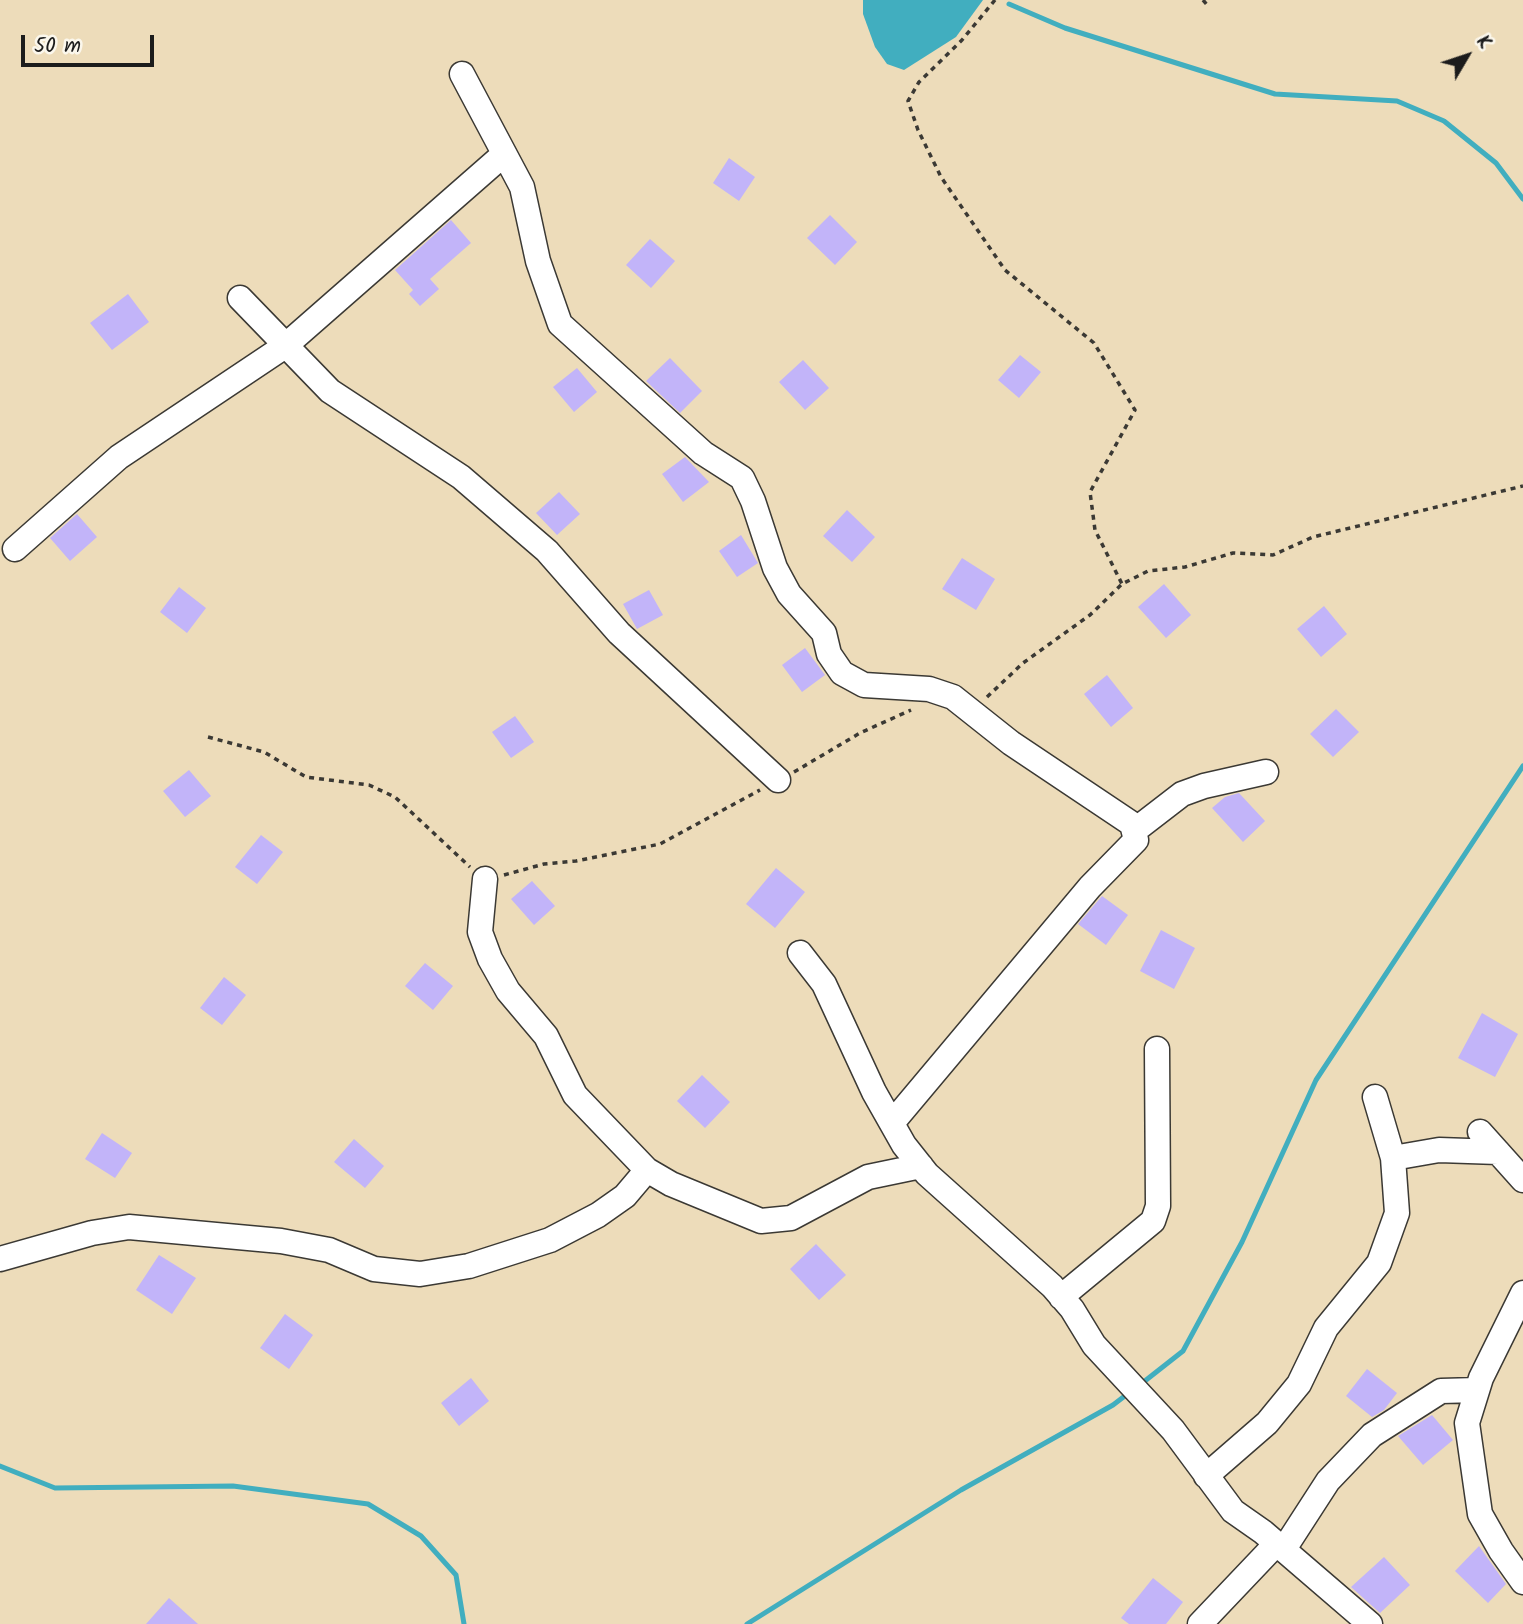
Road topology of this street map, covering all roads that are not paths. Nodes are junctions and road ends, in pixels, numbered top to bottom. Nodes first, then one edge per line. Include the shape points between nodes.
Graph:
1 (462, 74) dead end
2 (503, 155) junction
3 (240, 298) dead end
4 (285, 346) junction
5 (15, 548) dead end
6 (1266, 772) dead end
7 (778, 780) road end
8 (1134, 831) junction
9 (485, 879) road end
10 (800, 953) dead end
11 (1157, 1049) dead end
12 (1375, 1097) dead end
13 (892, 1123) junction
14 (1480, 1132) dead end
15 (1497, 1152) junction
16 (1393, 1158) junction
17 (921, 1166) junction
18 (647, 1170) junction
19 (1523, 1180) edge
20 (0, 1259) edge
21 (1523, 1293) edge
22 (1061, 1297) junction
23 (1477, 1390) junction
24 (1206, 1476) junction
25 (1281, 1546) junction
26 (1523, 1582) edge
27 (1200, 1624) edge
28 (1370, 1624) edge

1 - 2 street
2 - 4 street
2 - 8 street via 522,187 538,261 560,324 703,453 742,478 775,568 789,594 824,633 829,654 842,673 864,685 953,696 1011,743 1125,817
3 - 4 street
4 - 5 street via 119,457
4 - 7 street via 330,391 460,477 547,551 619,633
6 - 8 street via 1182,794
8 - 13 street via 1136,840 1090,887
9 - 18 street via 480,932 490,959 508,991 546,1036 575,1095
10 - 13 street via 824,984
11 - 22 street via 1158,1206 1153,1221
12 - 16 street
13 - 17 street
14 - 15 street
15 - 16 street via 1439,1150
15 - 19 street
16 - 24 street via 1397,1213 1379,1263 1326,1328 1299,1384 1267,1423
17 - 18 street via 868,1177 791,1218 761,1222
17 - 22 street
18 - 20 street via 625,1196 550,1240 469,1266 420,1274 374,1269 329,1250 281,1241 129,1227
21 - 23 street
22 - 24 street via 1094,1345 1173,1430
23 - 25 street via 1441,1391 1372,1435 1328,1481
23 - 26 street via 1467,1423 1480,1514
24 - 25 street via 1233,1511
25 - 27 street
25 - 28 street

